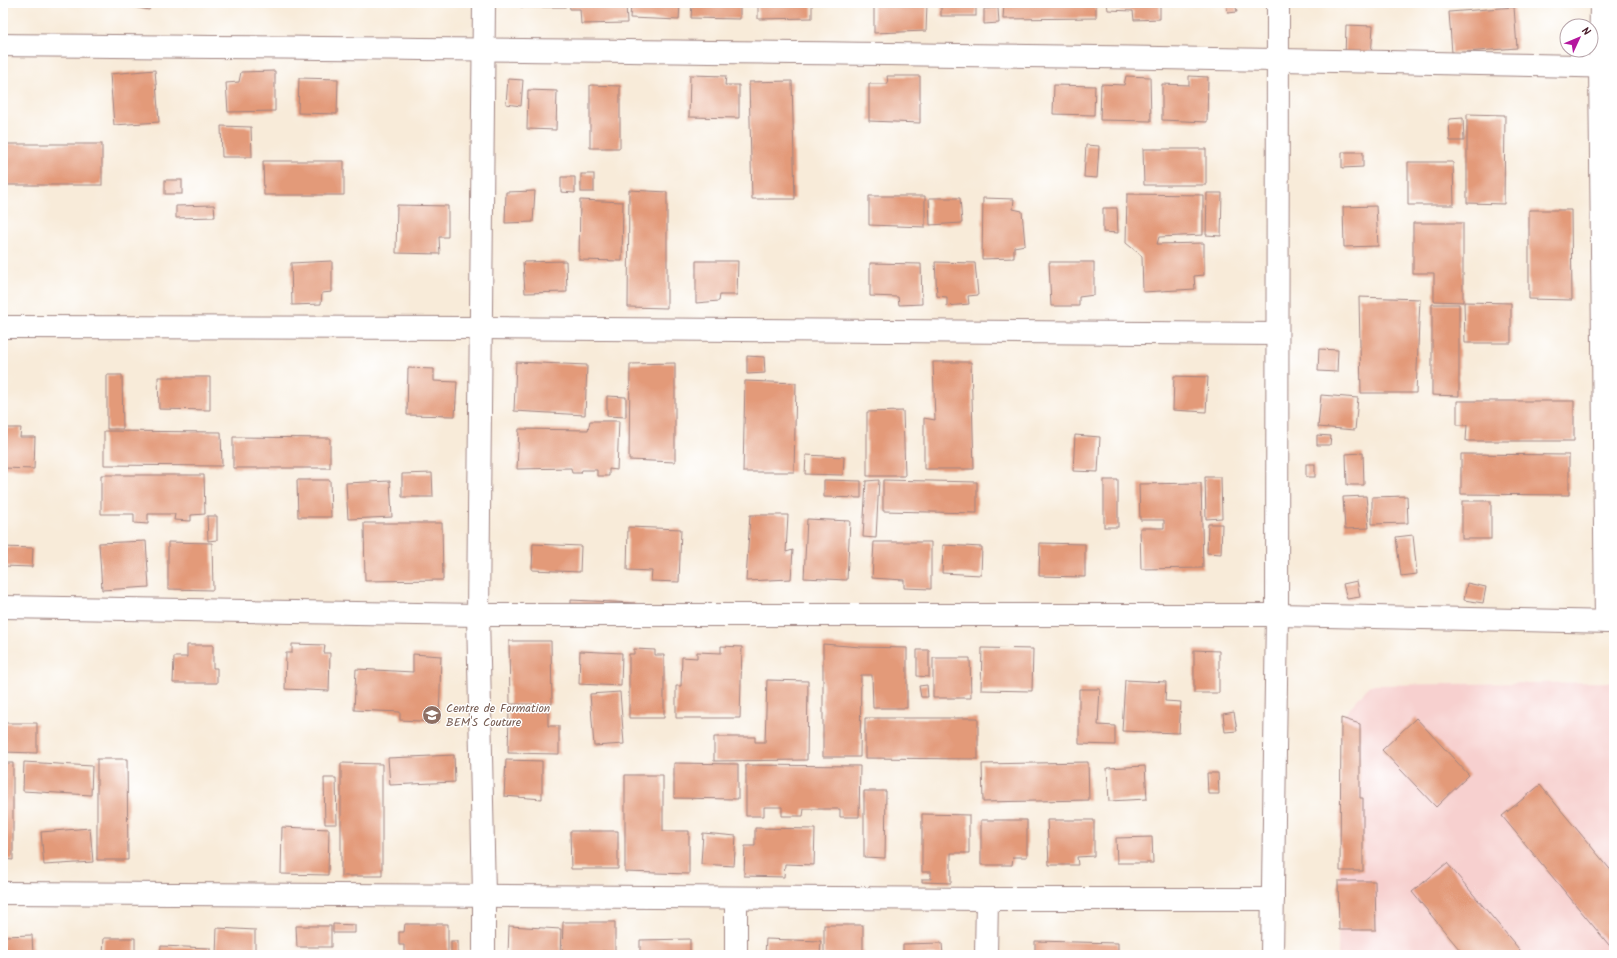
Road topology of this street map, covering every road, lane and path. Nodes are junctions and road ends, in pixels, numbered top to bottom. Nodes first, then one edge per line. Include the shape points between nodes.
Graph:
1 (484, 3) edge
2 (1278, 3) edge
3 (1601, 3) edge
4 (3, 45) edge
5 (483, 49) junction
6 (1277, 60) junction
7 (1607, 67) edge
8 (3, 327) edge
9 (481, 328) junction
10 (1277, 334) junction
11 (3, 607) edge
12 (478, 615) junction
13 (1277, 615) junction
14 (1610, 622) edge
15 (3, 893) edge
16 (484, 895) junction
17 (736, 898) junction
18 (987, 899) junction
19 (1273, 899) junction
20 (484, 955) edge
21 (736, 955) edge
22 (986, 955) edge
23 (1272, 955) edge

1 - 5 street
2 - 6 street
3 - 7 street
4 - 5 street
5 - 6 street
5 - 9 street
6 - 7 street
6 - 10 street
7 - 14 street
8 - 9 street
9 - 10 street
9 - 12 street
10 - 13 street
11 - 12 street
12 - 13 street
12 - 16 street
13 - 14 street
13 - 19 street
15 - 16 street
16 - 17 street
16 - 20 street
17 - 18 street
17 - 21 street
18 - 19 street
18 - 22 street
19 - 23 street

